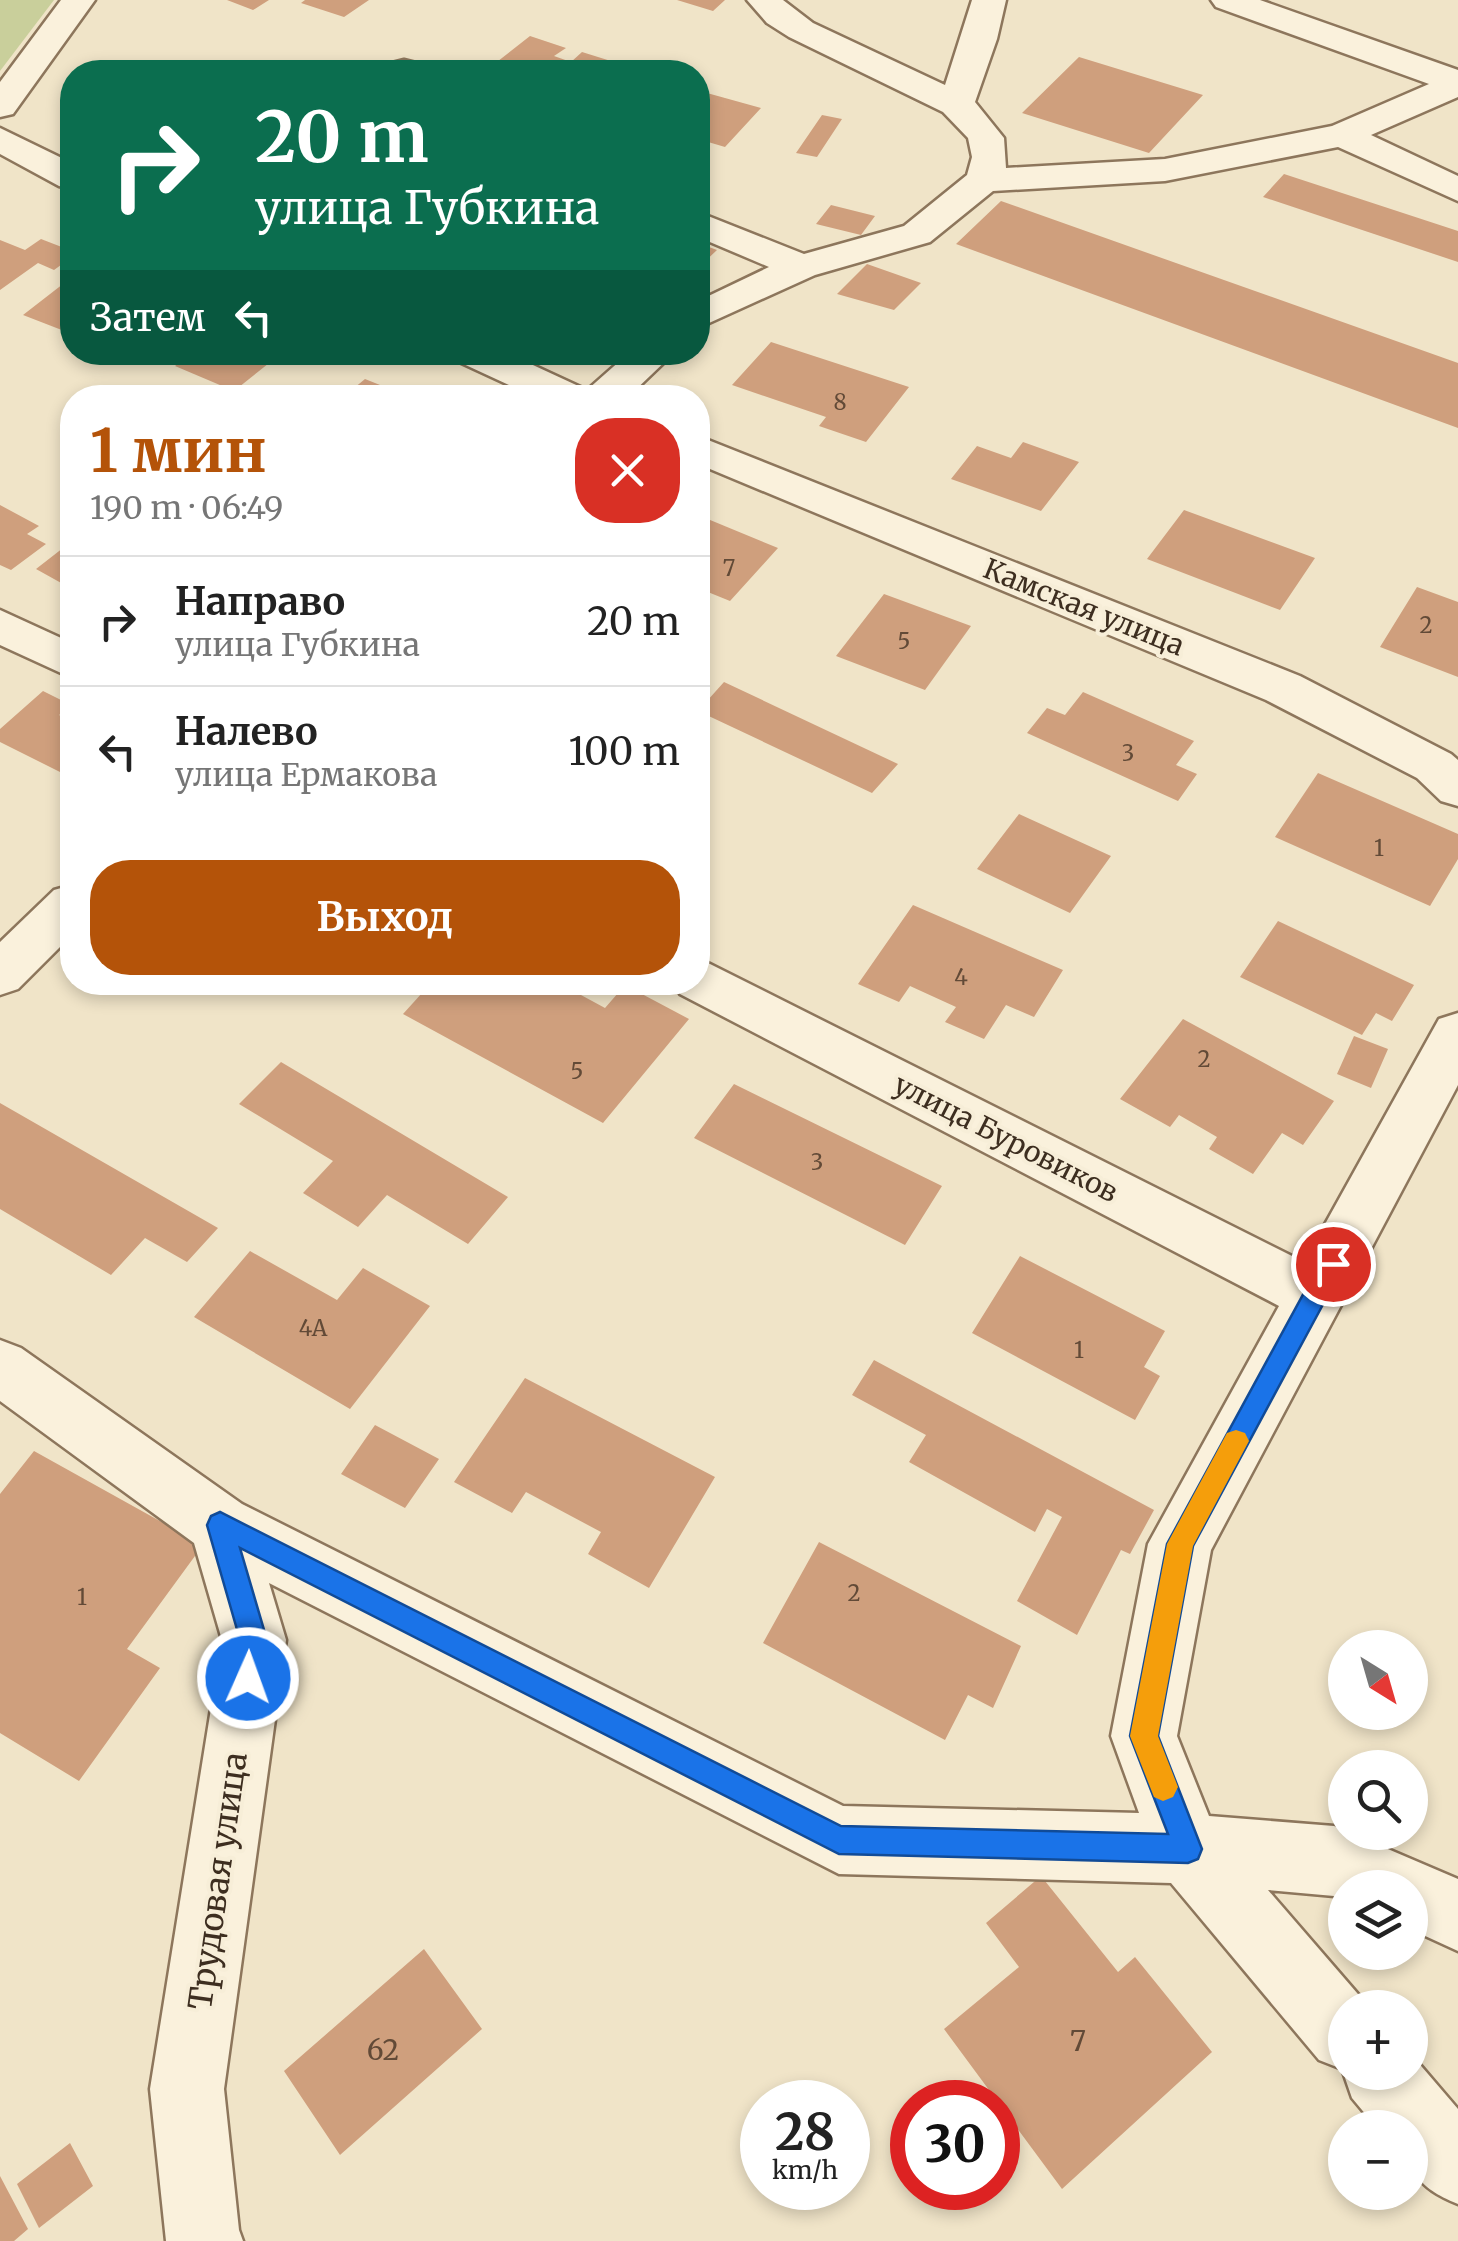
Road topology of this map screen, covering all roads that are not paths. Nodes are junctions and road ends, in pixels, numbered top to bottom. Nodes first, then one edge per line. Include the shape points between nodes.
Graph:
1 (78, 0) edge
2 (764, 0) edge
3 (989, 0) edge
4 (1228, 0) edge
5 (1458, 83) edge
6 (956, 104) junction
7 (0, 106) edge
8 (1342, 135) junction
9 (0, 139) edge
10 (60, 172) edge
11 (983, 180) junction
12 (1458, 190) edge
13 (710, 228) edge
14 (801, 267) junction
15 (710, 310) edge
16 (500, 365) edge
17 (639, 365) edge
18 (543, 385) edge
19 (617, 385) edge
20 (710, 454) edge
21 (0, 626) edge
22 (60, 656) edge
23 (1458, 788) edge
24 (60, 916) edge
25 (0, 974) edge
26 (710, 985) edge
27 (1458, 1034) edge
28 (1315, 1296) junction
29 (0, 1367) edge
30 (220, 1525) junction
31 (1188, 1849) junction
32 (1356, 1870) edge
33 (1428, 1901) edge
34 (1458, 1916) edge
35 (1328, 2014) edge
36 (1393, 2090) edge
37 (1458, 2166) edge
38 (206, 2241) edge

1 - 7 street
2 - 6 street via 801,30
3 - 6 street
4 - 5 street
5 - 8 street
6 - 11 street via 975,120 992,152
8 - 11 street via 1166,170
8 - 12 street
9 - 10 street
11 - 14 street via 917,234
13 - 14 street
14 - 15 street
16 - 18 street
17 - 19 street
20 - 23 street, Камская улица via 1283,688 1434,766
21 - 22 street
24 - 25 street
26 - 28 street, улица Буровиков
27 - 28 street
28 - 31 street via 1180,1544 1144,1736
29 - 30 street
30 - 31 street via 839,1840
30 - 38 street, Трудовая улица via 254,1640 187,2089
31 - 32 street via 1334,1861
31 - 35 street
33 - 34 street
36 - 37 street

